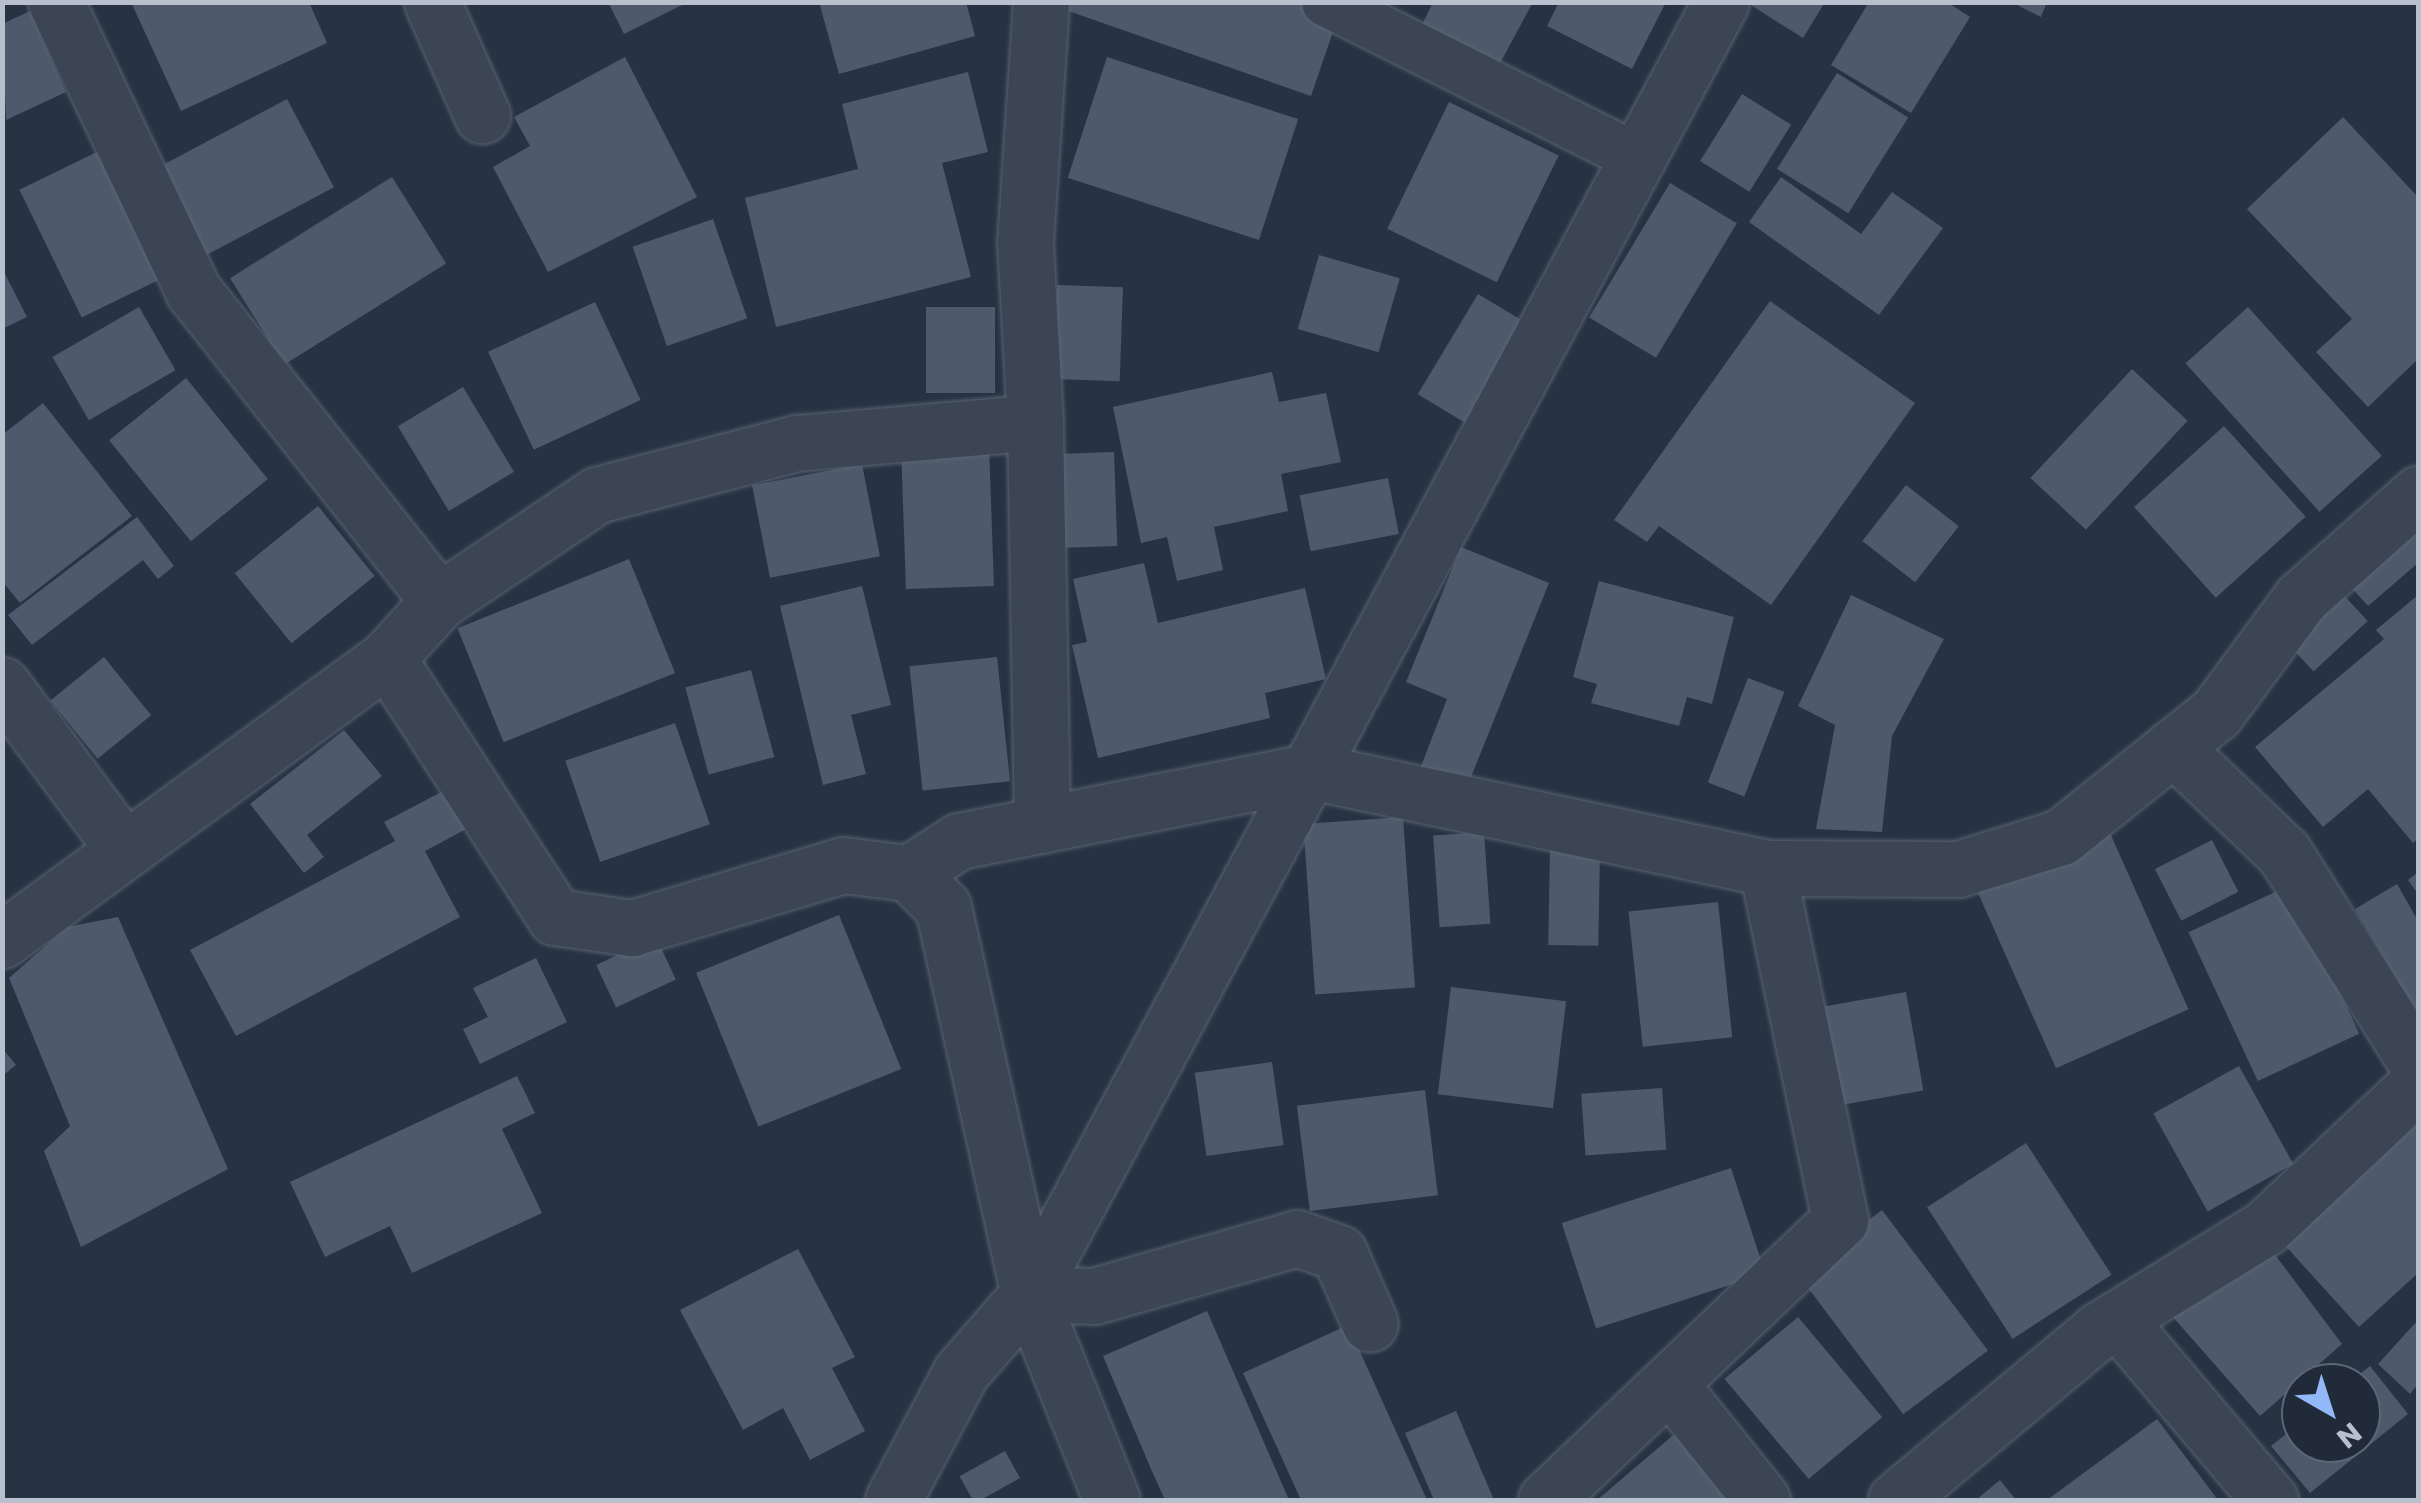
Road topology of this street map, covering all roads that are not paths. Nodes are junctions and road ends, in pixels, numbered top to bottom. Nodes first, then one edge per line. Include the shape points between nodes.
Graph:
1 (56, 2) edge
2 (432, 2) edge
3 (1040, 2) edge
4 (1326, 2) edge
5 (1721, 2) edge
6 (482, 115) dead end
7 (1638, 158) junction
8 (1035, 422) junction
9 (2418, 494) edge
10 (439, 602) junction
11 (386, 658) junction
12 (2, 685) edge
13 (2173, 747) junction
14 (1312, 771) junction
15 (1042, 825) junction
16 (124, 850) junction
17 (1766, 868) junction
18 (909, 873) junction
19 (2, 940) edge
20 (2418, 1065) edge
21 (2418, 1084) edge
22 (1029, 1294) junction
23 (2116, 1319) junction
24 (1370, 1324) dead end
25 (1670, 1384) junction
26 (893, 1500) edge
27 (1112, 1500) edge
28 (1546, 1500) edge
29 (1762, 1500) edge
30 (1896, 1500) edge
31 (2270, 1500) edge

1 - 10 street via 194,292
2 - 6 street
3 - 8 street via 1025,242
4 - 7 lane
5 - 7 street
7 - 14 street
8 - 10 street via 798,443 597,496
8 - 15 street
9 - 13 street via 2301,598 2216,713
10 - 11 street
11 - 16 street
11 - 18 street via 555,916 632,928 843,865
12 - 16 street
13 - 17 street via 2061,837 1958,870
13 - 20 street via 2284,854
14 - 15 street
14 - 17 street
14 - 22 street
15 - 18 street via 960,841
16 - 19 street
17 - 25 street via 1840,1220
18 - 22 street via 943,907
21 - 23 street via 2265,1228
22 - 24 street via 1094,1296 1297,1238 1338,1252
22 - 26 street via 961,1372
22 - 27 street
23 - 30 street
23 - 31 street
25 - 28 street
25 - 29 street

